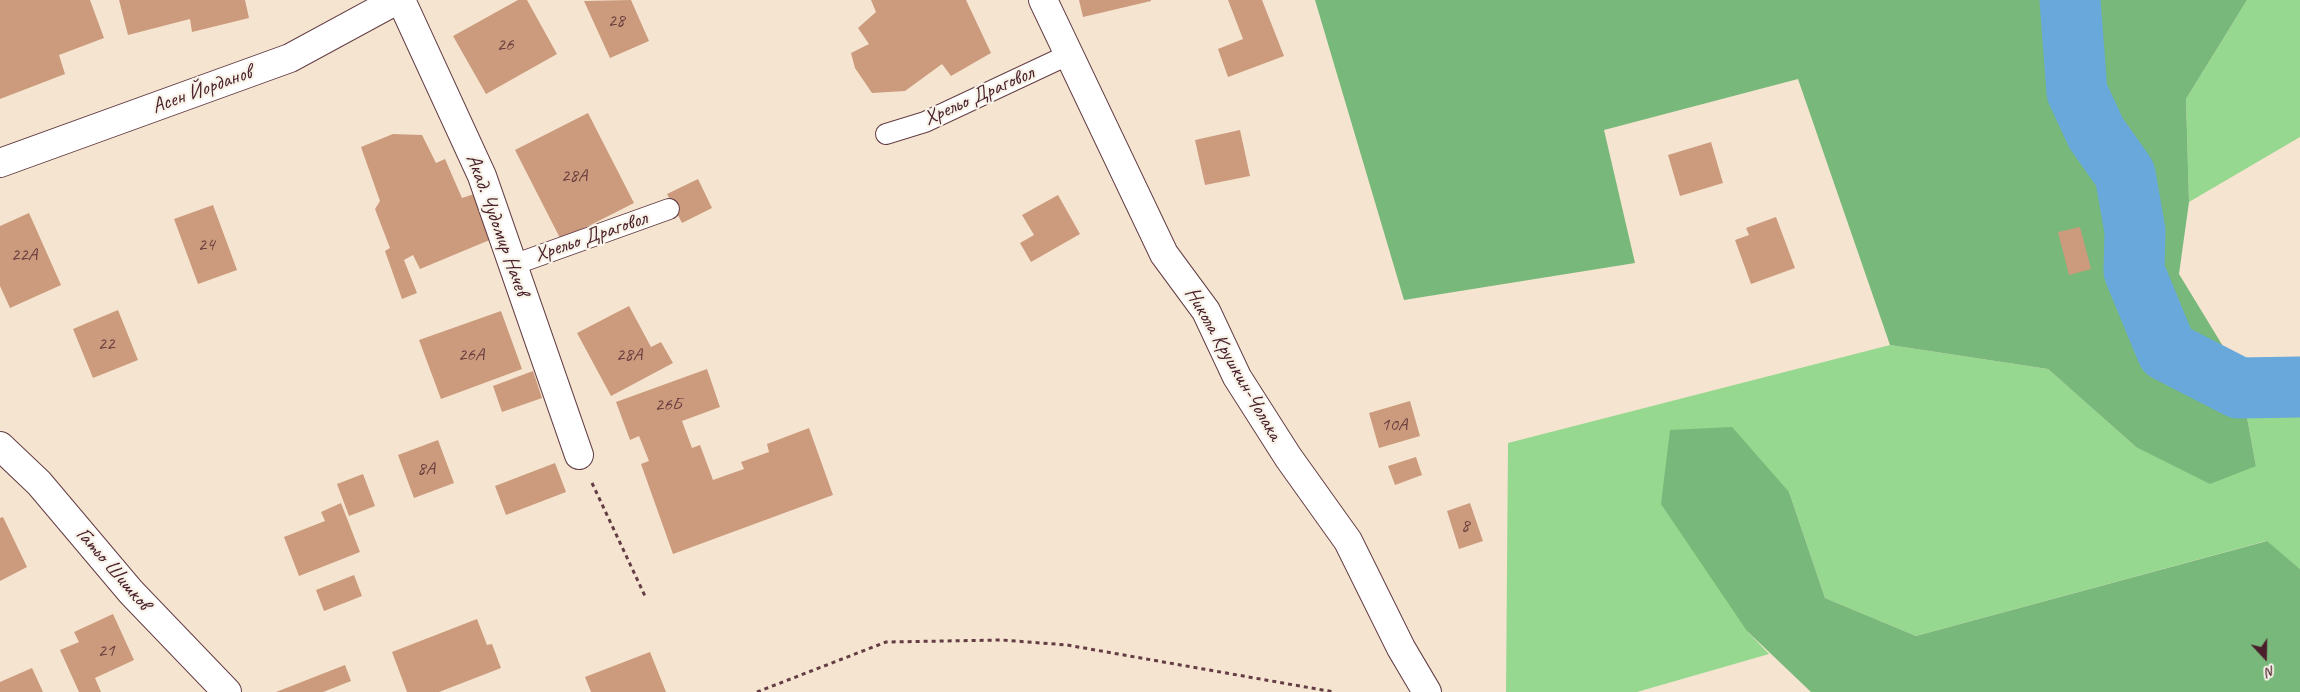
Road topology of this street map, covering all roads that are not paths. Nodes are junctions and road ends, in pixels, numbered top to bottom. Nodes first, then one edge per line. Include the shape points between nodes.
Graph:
1 (396, 0) edge
2 (401, 0) edge
3 (1043, 0) edge
4 (1070, 54) junction
5 (886, 134) dead end
6 (0, 163) edge
7 (670, 209) dead end
8 (513, 264) junction
9 (0, 446) edge
10 (579, 455) road end
11 (227, 692) edge
12 (1426, 692) edge

1 - 6 street, Асен Йорданов via 290,58
2 - 8 street, Акад. Чудомир Начев via 482,176
3 - 4 street, Никола Крушкин-Чолака
4 - 5 lane, Хрельо Драговол via 925,122
4 - 12 street, Никола Крушкин-Чолака via 1164,254 1206,311 1237,377 1288,457 1348,541
7 - 8 lane, Хрельо Драговол
8 - 10 street, Акад. Чудомир Начев
9 - 11 street, Гатьо Шишков via 38,483 131,592

